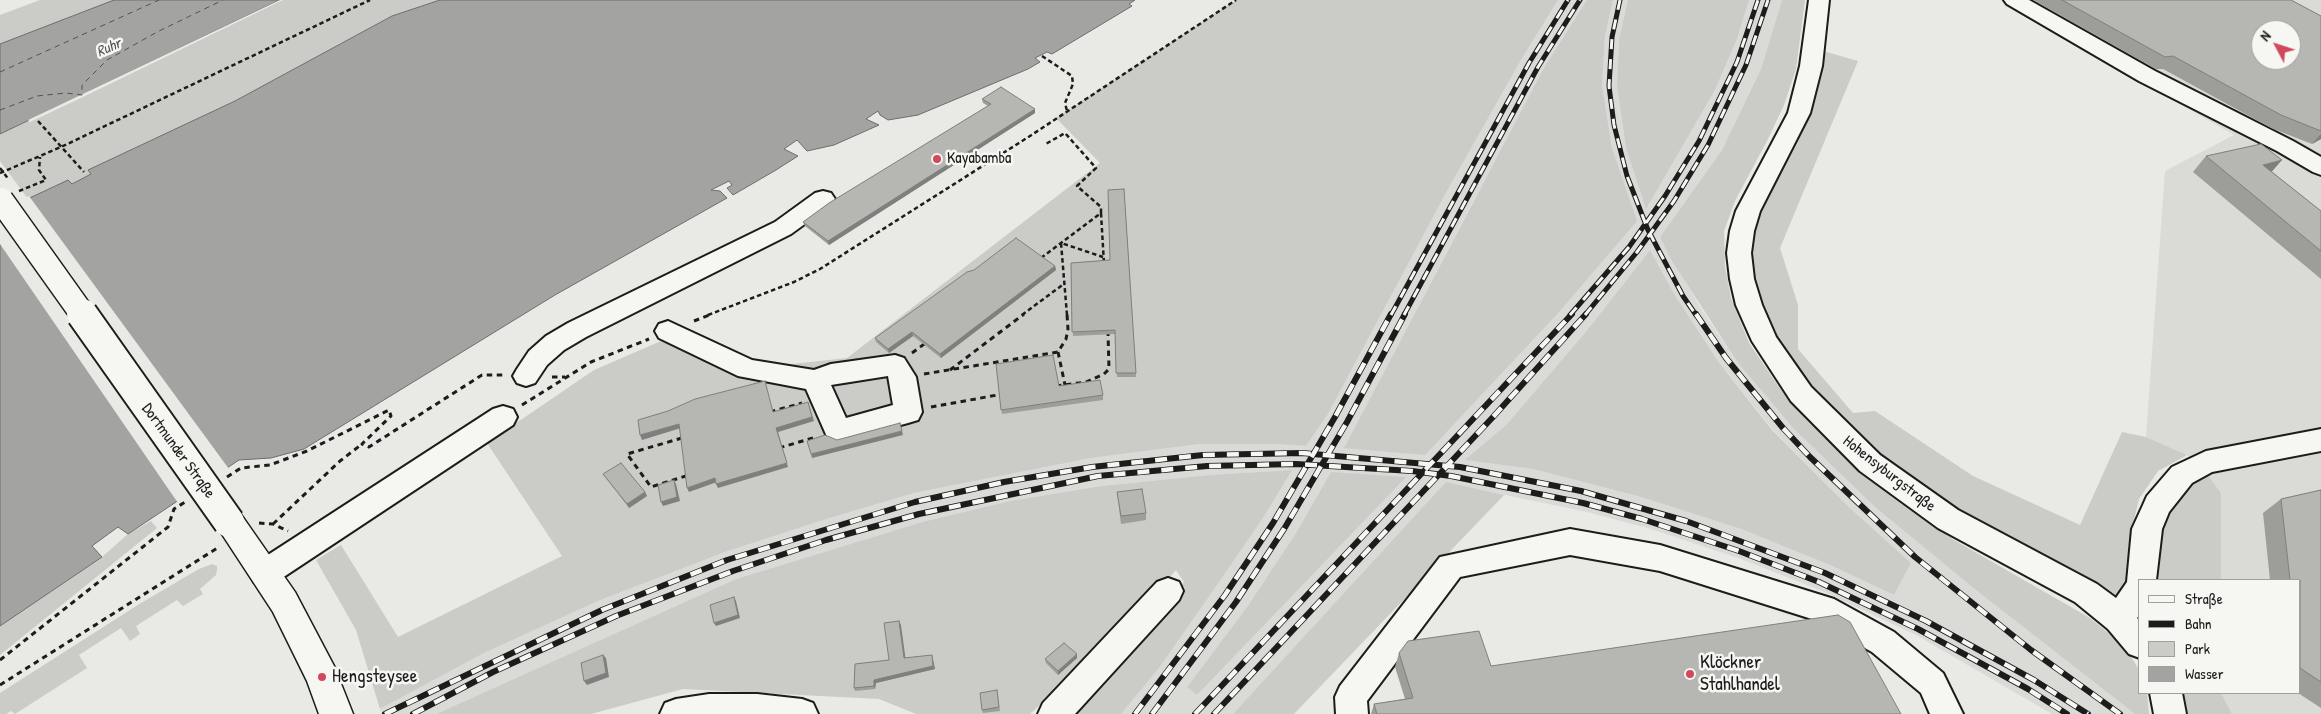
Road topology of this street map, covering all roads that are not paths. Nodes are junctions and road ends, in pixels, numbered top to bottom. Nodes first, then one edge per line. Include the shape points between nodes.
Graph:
1 (1819, 0) edge
2 (2014, 0) edge
3 (2321, 167) edge
4 (12, 194) edge
5 (823, 199) dead end
6 (668, 331) road end
7 (526, 376) road end
8 (819, 389) junction
9 (503, 417) road end
10 (2321, 440) edge
11 (265, 574) junction
12 (2141, 579) edge
13 (2138, 591) edge
14 (1168, 592) dead end
15 (2119, 619) junction
16 (2138, 642) edge
17 (2166, 694) edge
18 (336, 714) edge
19 (676, 714) edge
20 (802, 714) edge
21 (1054, 714) edge
22 (1352, 714) edge
23 (1948, 714) edge
24 (2170, 714) edge

1 - 15 street, Hohensyburgstraße via 1811,66 1799,113 1748,211 1742,231 1739,253 1742,279 1765,341 1801,394 1870,463 1948,519 2086,593
2 - 3 street via 2147,76
4 - 11 main road, Dortmunder Straße, bridge
5 - 7 street via 783,228 577,330 538,358
6 - 8 street via 747,370
8 - 8 street via 838,431 908,412 899,371 831,374
9 - 11 street
10 - 12 street via 2206,462 2182,475 2157,505 2147,529
11 - 18 main road, Dortmunder Straße via 295,622
13 - 15 street
14 - 21 street
15 - 16 street, Hohensyburgstraße
17 - 24 street
19 - 20 street via 709,709 757,708
22 - 23 street via 1351,697 1451,566 1570,542 1660,558 1823,609 1890,648 1932,683

